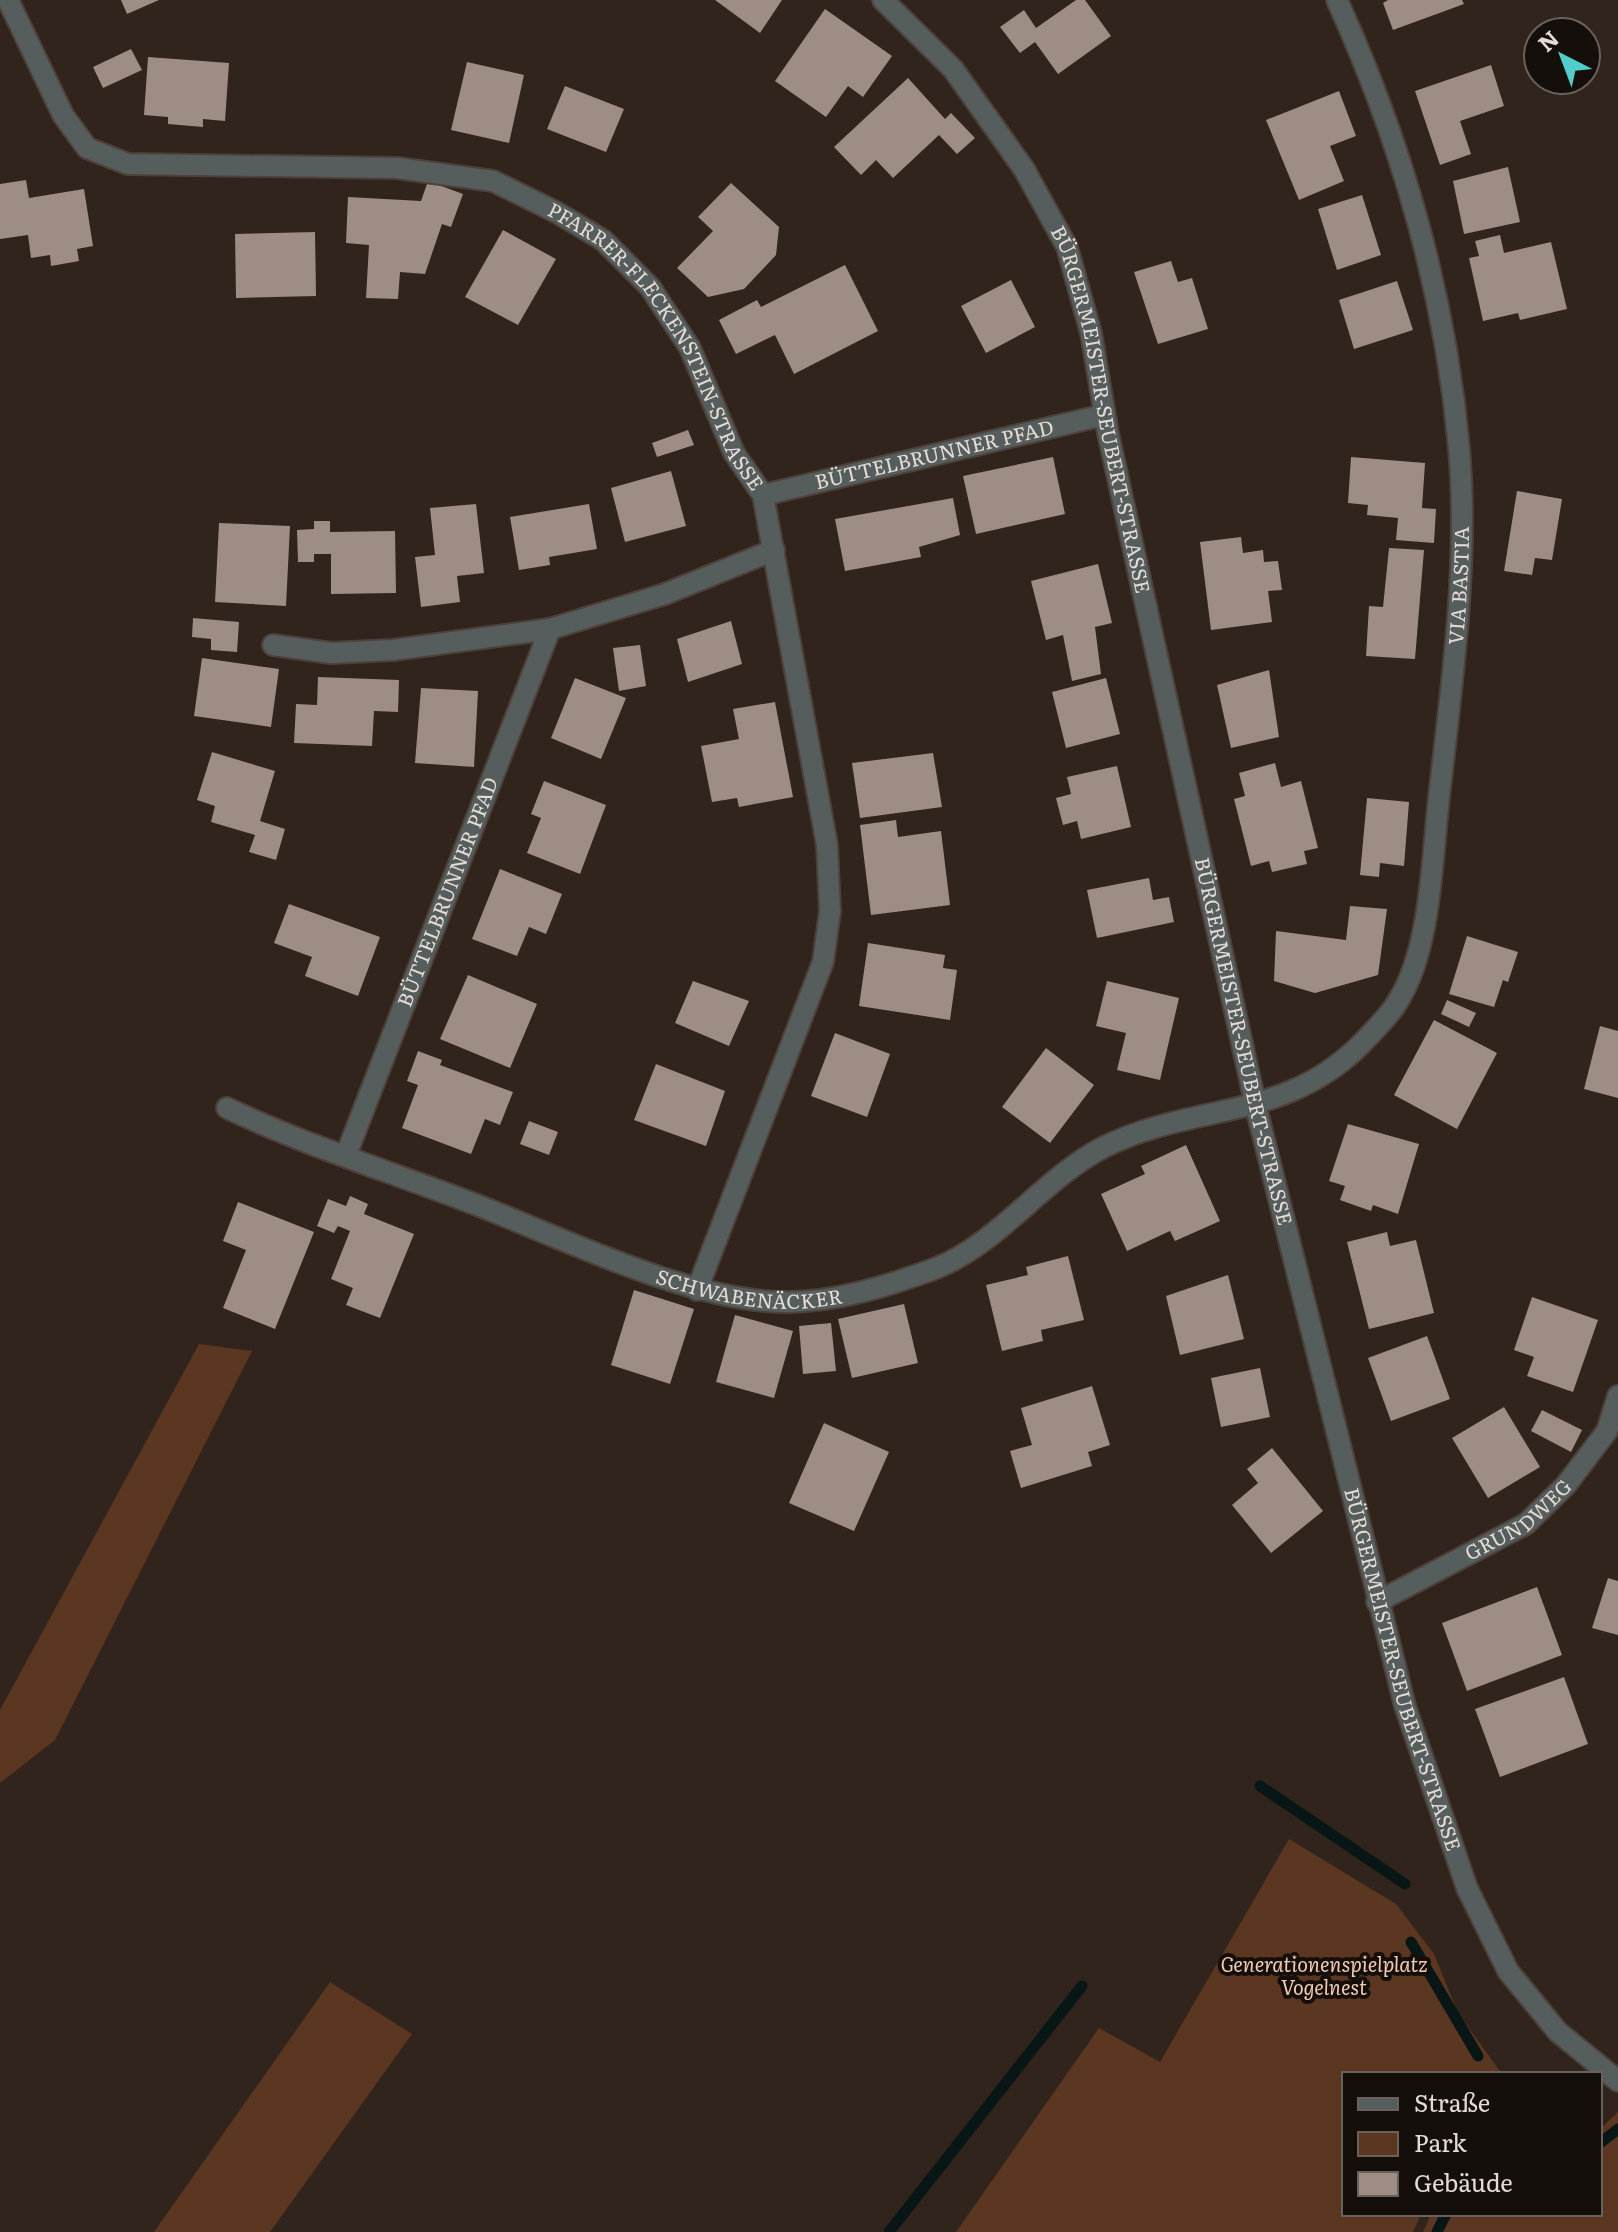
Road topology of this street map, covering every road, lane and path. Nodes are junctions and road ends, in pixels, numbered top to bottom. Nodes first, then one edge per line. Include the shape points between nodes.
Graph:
1 (8, 0) edge
2 (883, 0) edge
3 (1337, 0) edge
4 (1104, 415) junction
5 (763, 495) junction
6 (774, 550) junction
7 (550, 629) junction
8 (273, 645) dead end
9 (1256, 1107) junction
10 (227, 1108) dead end
11 (346, 1155) junction
12 (697, 1290) junction
13 (1618, 1396) edge
14 (1377, 1602) junction
15 (1618, 2081) edge

1 - 5 street, PFARRER-FLECKENSTEIN-STRASSE via 63,115 87,148 128,164 397,168 493,181 603,240 650,287 690,348 734,453
2 - 4 street, BÜRGERMEISTER-SEUBERT-STRASSE via 953,69 1024,169 1067,247 1091,333
3 - 9 street, VIA BASTIA via 1402,165 1443,328 1459,452 1459,621 1419,946 1400,1000 1365,1041 1321,1077
4 - 5 street, BÜTTELBRUNNER PFAD
4 - 9 street, BÜRGERMEISTER-SEUBERT-STRASSE
5 - 6 street, PFARRER-FLECKENSTEIN-STRASSE
6 - 7 street via 665,594
6 - 12 street, PFARRER-FLECKENSTEIN-STRASSE via 827,845 830,911 823,962
7 - 8 street via 393,650 331,653
7 - 11 street, BÜTTELBRUNNER PFAD
9 - 12 street, SCHWABENÄCKER via 1146,1129 1099,1150 953,1259 894,1282 834,1298 784,1302
9 - 14 street, BÜRGERMEISTER-SEUBERT-STRASSE
10 - 11 street, SCHWABENÄCKER
11 - 12 street, SCHWABENÄCKER
13 - 14 street, GRUNDWEG via 1607,1431 1566,1485 1526,1524
14 - 15 street, BÜRGERMEISTER-SEUBERT-STRASSE via 1405,1706 1473,1902 1518,1983 1558,2032

